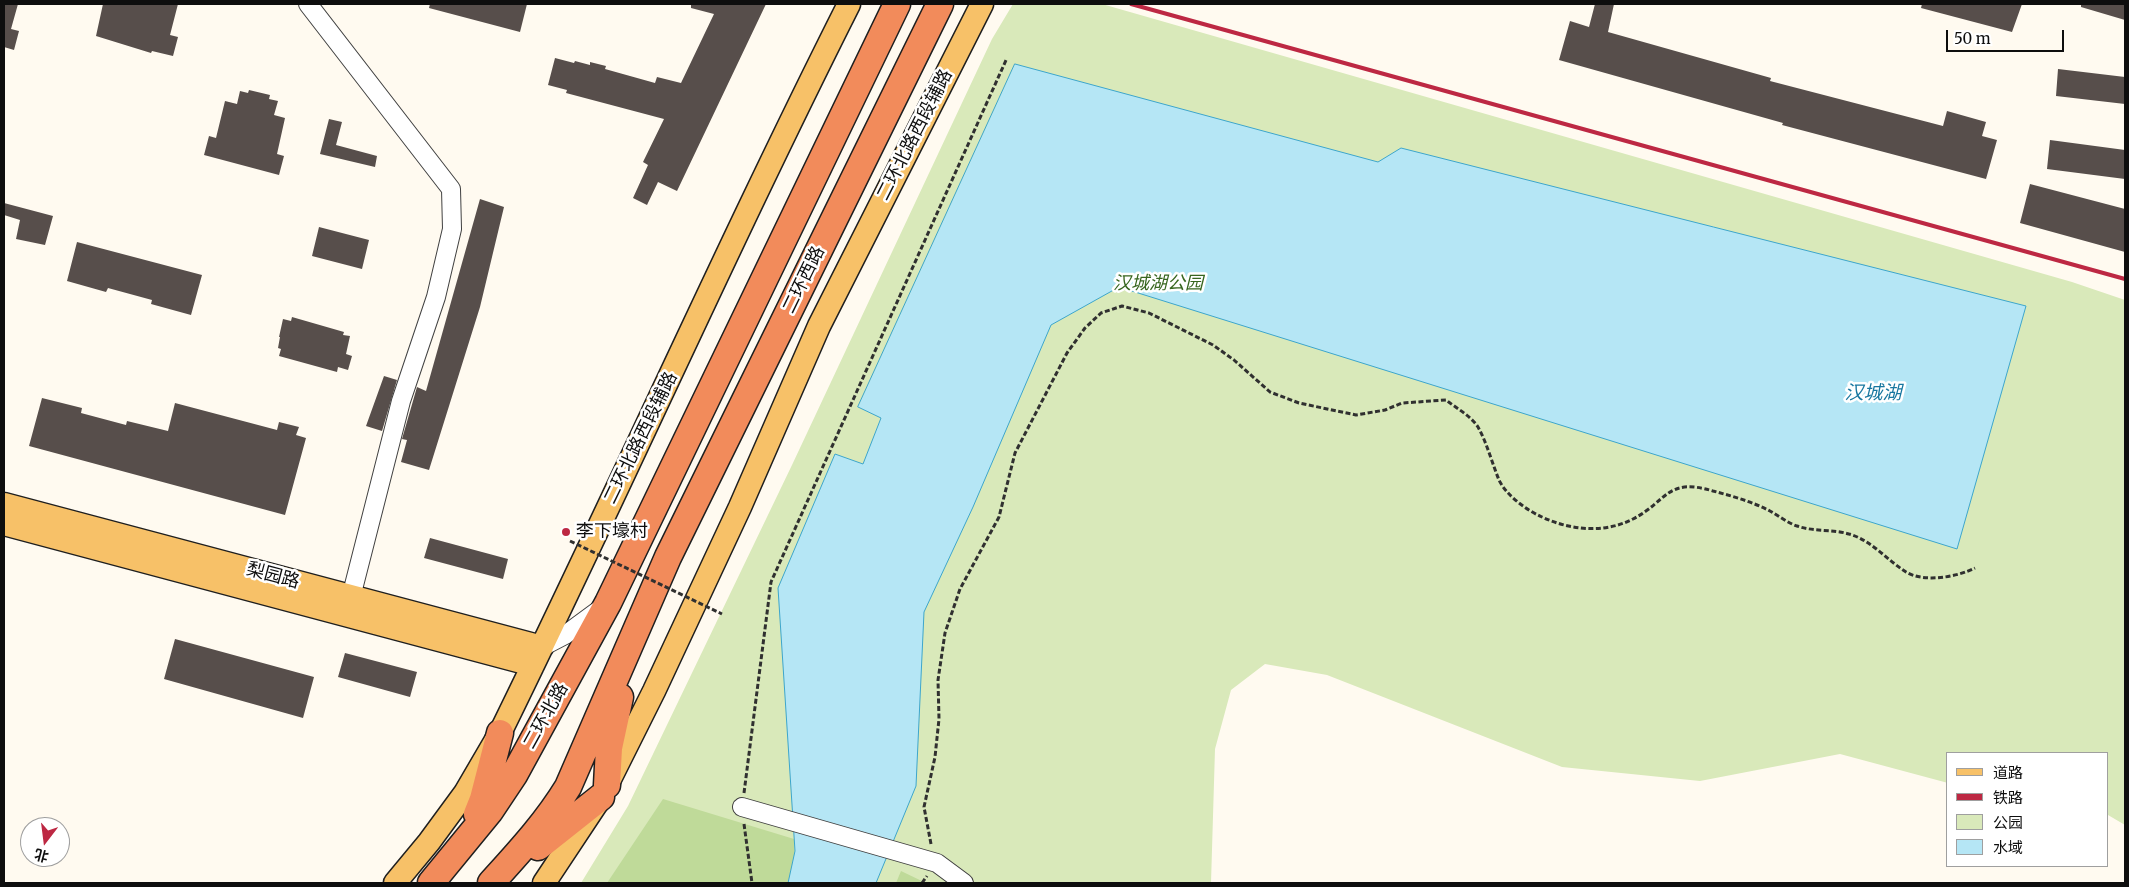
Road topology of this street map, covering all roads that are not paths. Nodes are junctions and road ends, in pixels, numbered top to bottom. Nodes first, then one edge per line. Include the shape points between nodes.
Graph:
1 (308, 4) edge
2 (850, 4) edge
3 (897, 4) edge
4 (940, 4) edge
5 (982, 4) edge
6 (4, 504) edge
7 (4, 524) edge
8 (641, 536) joint
9 (351, 597) junction
10 (608, 604) junction
11 (626, 650) junction
12 (538, 656) junction
13 (500, 733) junction
14 (604, 791) junction
15 (742, 807) road end
16 (462, 844) junction
17 (395, 883) edge
18 (431, 883) edge
19 (491, 883) edge
20 (544, 883) edge
21 (964, 883) edge

1 - 9 street via 451,189 452,229 436,297 401,401
2 - 12 main road, 二环北路西段辅路 via 788,125
3 - 8 highway, 二环西路
4 - 11 highway, 二环西路 via 668,557
5 - 14 main road, 二环北路西段辅路 via 818,326 740,508
6 - 9 main road, 梨园路
7 - 12 main road, 梨园路
8 - 10 highway, 二环北路
9 - 12 main road, 梨园路
10 - 12 street
10 - 16 highway, 二环北路 via 514,775
11 - 14 highway
11 - 19 highway via 568,788 532,838
12 - 13 main road, 二环北路西段辅路
13 - 16 highway via 483,799
13 - 17 main road, 二环北路西段辅路 via 465,792
14 - 19 highway
14 - 20 main road, 二环北路西段辅路
15 - 21 street via 930,862
16 - 18 highway, 二环北路

